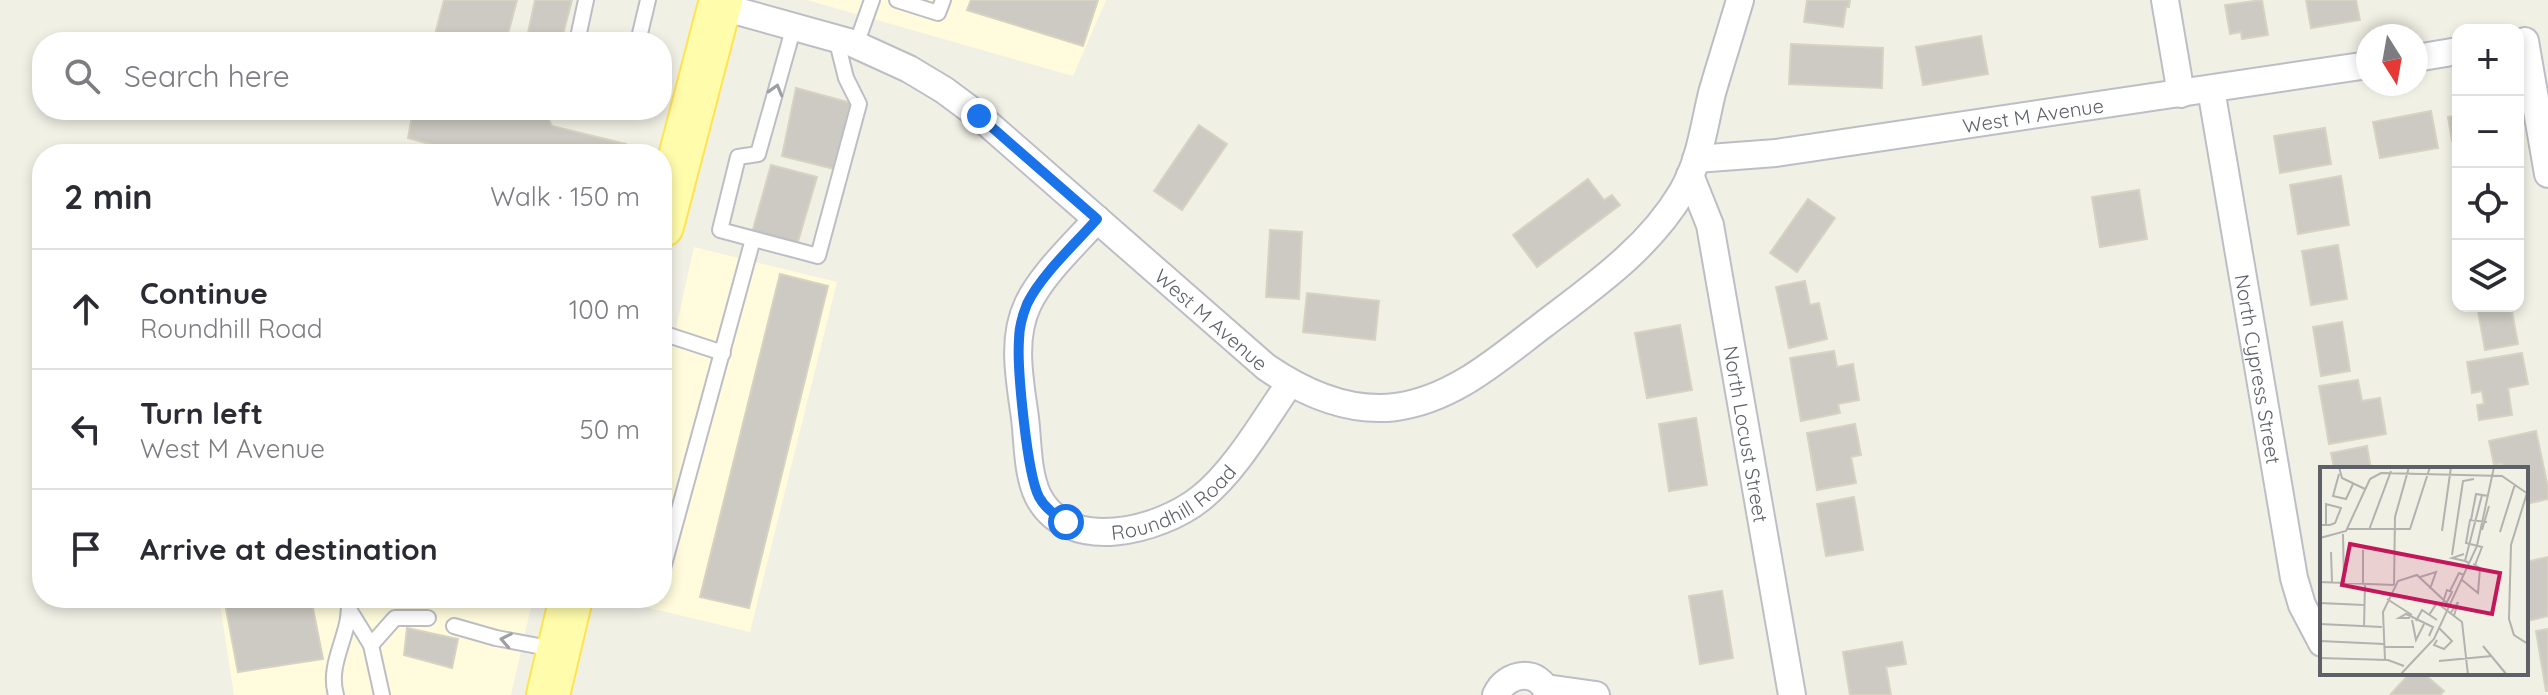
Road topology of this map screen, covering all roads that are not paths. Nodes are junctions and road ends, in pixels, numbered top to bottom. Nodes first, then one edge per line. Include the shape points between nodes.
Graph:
1 (586, 0) edge
2 (872, 0) edge
3 (897, 0) edge
4 (943, 0) edge
5 (1740, 0) edge
6 (2165, 0) edge
7 (643, 1) edge
8 (720, 3) edge
9 (794, 26) junction
10 (579, 32) edge
11 (639, 32) edge
12 (2530, 40) edge
13 (846, 42) junction
14 (2452, 52) edge
15 (2428, 56) edge
16 (2356, 67) edge
17 (2211, 89) junction
18 (2181, 94) junction
19 (1693, 167) junction
20 (2548, 174) edge
21 (672, 188) edge
22 (1097, 219) junction
23 (753, 239) junction
24 (672, 336) edge
25 (723, 353) junction
26 (1290, 383) junction
27 (672, 536) edge
28 (348, 608) edge
29 (351, 608) edge
30 (565, 608) edge
31 (428, 618) dead end
32 (454, 626) dead end
33 (2320, 639) edge
34 (371, 645) junction
35 (559, 650) junction
36 (1547, 692) edge
37 (336, 695) edge
38 (382, 695) edge
39 (548, 695) edge
40 (1496, 695) edge
41 (1596, 695) edge
42 (1792, 695) edge

1 - 10 lane
2 - 13 lane
3 - 4 lane via 938,13
5 - 19 street
6 - 18 street
7 - 11 lane
8 - 9 street, West M Avenue
8 - 21 main road
9 - 13 street, West M Avenue
23 -> 9 lane via 720,230 738,157 758,154
12 - 20 street
13 - 22 street, West M Avenue via 944,90
13 - 23 lane via 846,78 859,104 818,256
14 - 15 street
16 - 17 street, West M Avenue
17 - 18 street, West M Avenue
17 - 33 street, North Cypress Street via 2294,578
18 - 19 street, West M Avenue
19 - 26 street, West M Avenue via 1673,205 1619,267 1472,378 1435,397 1395,407 1359,406
19 - 42 street, North Locust Street via 1710,225
22 - 26 street, West M Avenue
22 - 26 street, Roundhill Road via 1036,289 1019,337 1030,465 1038,494 1053,513 1092,532 1121,532 1183,510 1203,497 1239,456
23 - 25 lane
24 - 25 lane
25 - 27 lane
28 - 37 lane via 332,682
29 - 34 lane
30 - 35 main road
31 - 34 lane via 395,618
35 -> 32 lane
34 - 38 lane
35 - 39 main road
36 - 40 street via 1537,679 1524,675 1511,677
36 - 41 street

